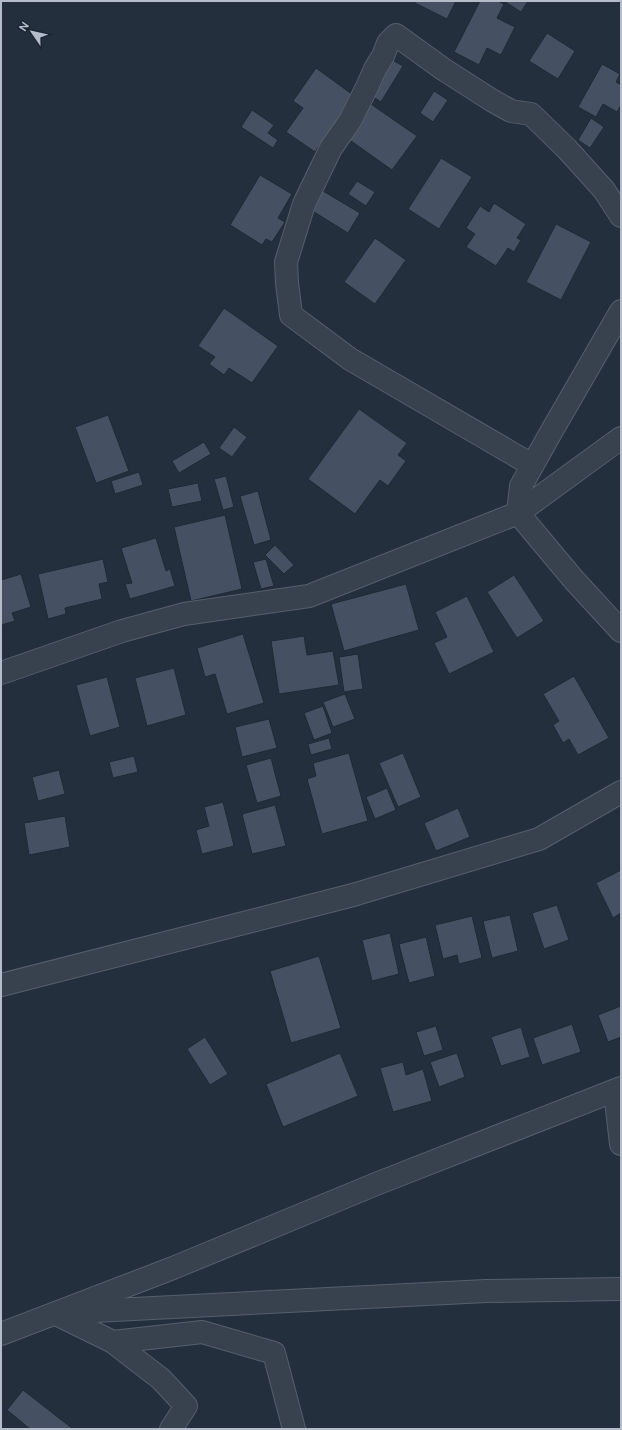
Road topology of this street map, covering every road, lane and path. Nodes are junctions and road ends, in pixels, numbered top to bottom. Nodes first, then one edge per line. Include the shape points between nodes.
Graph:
1 (621, 216) edge
2 (621, 311) edge
3 (621, 438) edge
4 (532, 465) junction
5 (518, 513) junction
6 (621, 631) edge
7 (1, 673) edge
8 (621, 792) edge
9 (1, 985) edge
10 (618, 1090) edge
11 (621, 1144) edge
12 (621, 1289) edge
13 (55, 1313) junction
14 (1, 1334) edge
15 (113, 1342) junction
16 (171, 1429) edge
17 (294, 1429) edge

1 - 4 street via 604,190 532,114 512,111 493,101 396,35 388,43 350,121 331,148 304,204 286,262 286,283 291,314 350,359
2 - 4 street
3 - 5 street
4 - 5 street via 521,486
5 - 6 street
5 - 7 street via 309,596 184,614 122,631
8 - 9 street via 539,839 353,895
10 - 11 street
10 - 13 street
12 - 13 street via 486,1291
13 - 14 street
13 - 15 street
15 - 16 street via 161,1379 186,1406
15 - 17 street via 202,1332 274,1353

